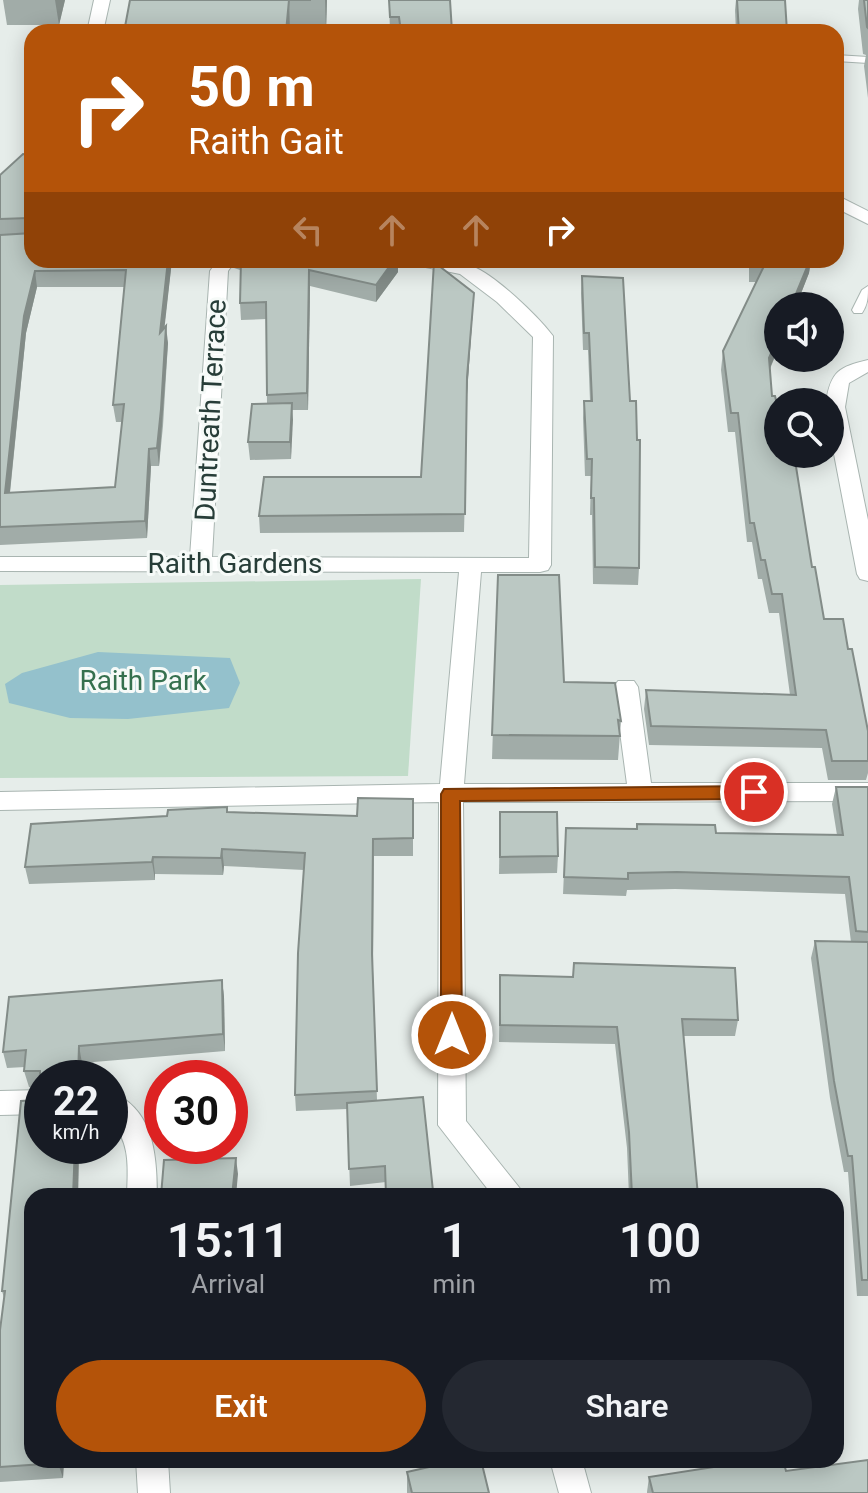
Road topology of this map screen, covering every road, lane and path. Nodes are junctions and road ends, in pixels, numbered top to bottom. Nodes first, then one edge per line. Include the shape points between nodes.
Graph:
1 (102, 0) edge
2 (97, 24) edge
3 (844, 58) edge
4 (868, 60) edge
5 (844, 207) edge
6 (868, 219) edge
7 (221, 268) edge
8 (456, 268) edge
9 (868, 290) edge
10 (858, 310) dead end
11 (868, 366) edge
12 (201, 562) junction
13 (0, 564) edge
14 (471, 564) junction
15 (868, 574) edge
16 (626, 687) dead end
17 (868, 792) edge
18 (640, 793) junction
19 (451, 794) junction
20 (0, 801) edge
21 (24, 1102) edge
22 (0, 1103) edge
23 (128, 1120) edge
24 (142, 1188) edge
25 (504, 1188) edge
26 (152, 1468) edge
27 (568, 1468) edge
28 (154, 1493) edge
29 (575, 1493) edge

1 - 2 street
3 - 4 lane
5 - 6 street
7 - 12 street, Duntreath Terrace
8 - 14 street, Raith Gardens via 504,298 543,336 540,565
9 - 10 lane
11 - 15 street via 839,381 835,407
12 - 13 street, Raith Gardens
12 - 14 street, Raith Gardens
14 - 19 street
16 - 18 street
17 - 18 street
18 - 19 street
19 - 20 street
19 - 25 street via 452,1125
21 - 22 street
23 - 24 street via 142,1142
26 - 28 street
27 - 29 street

